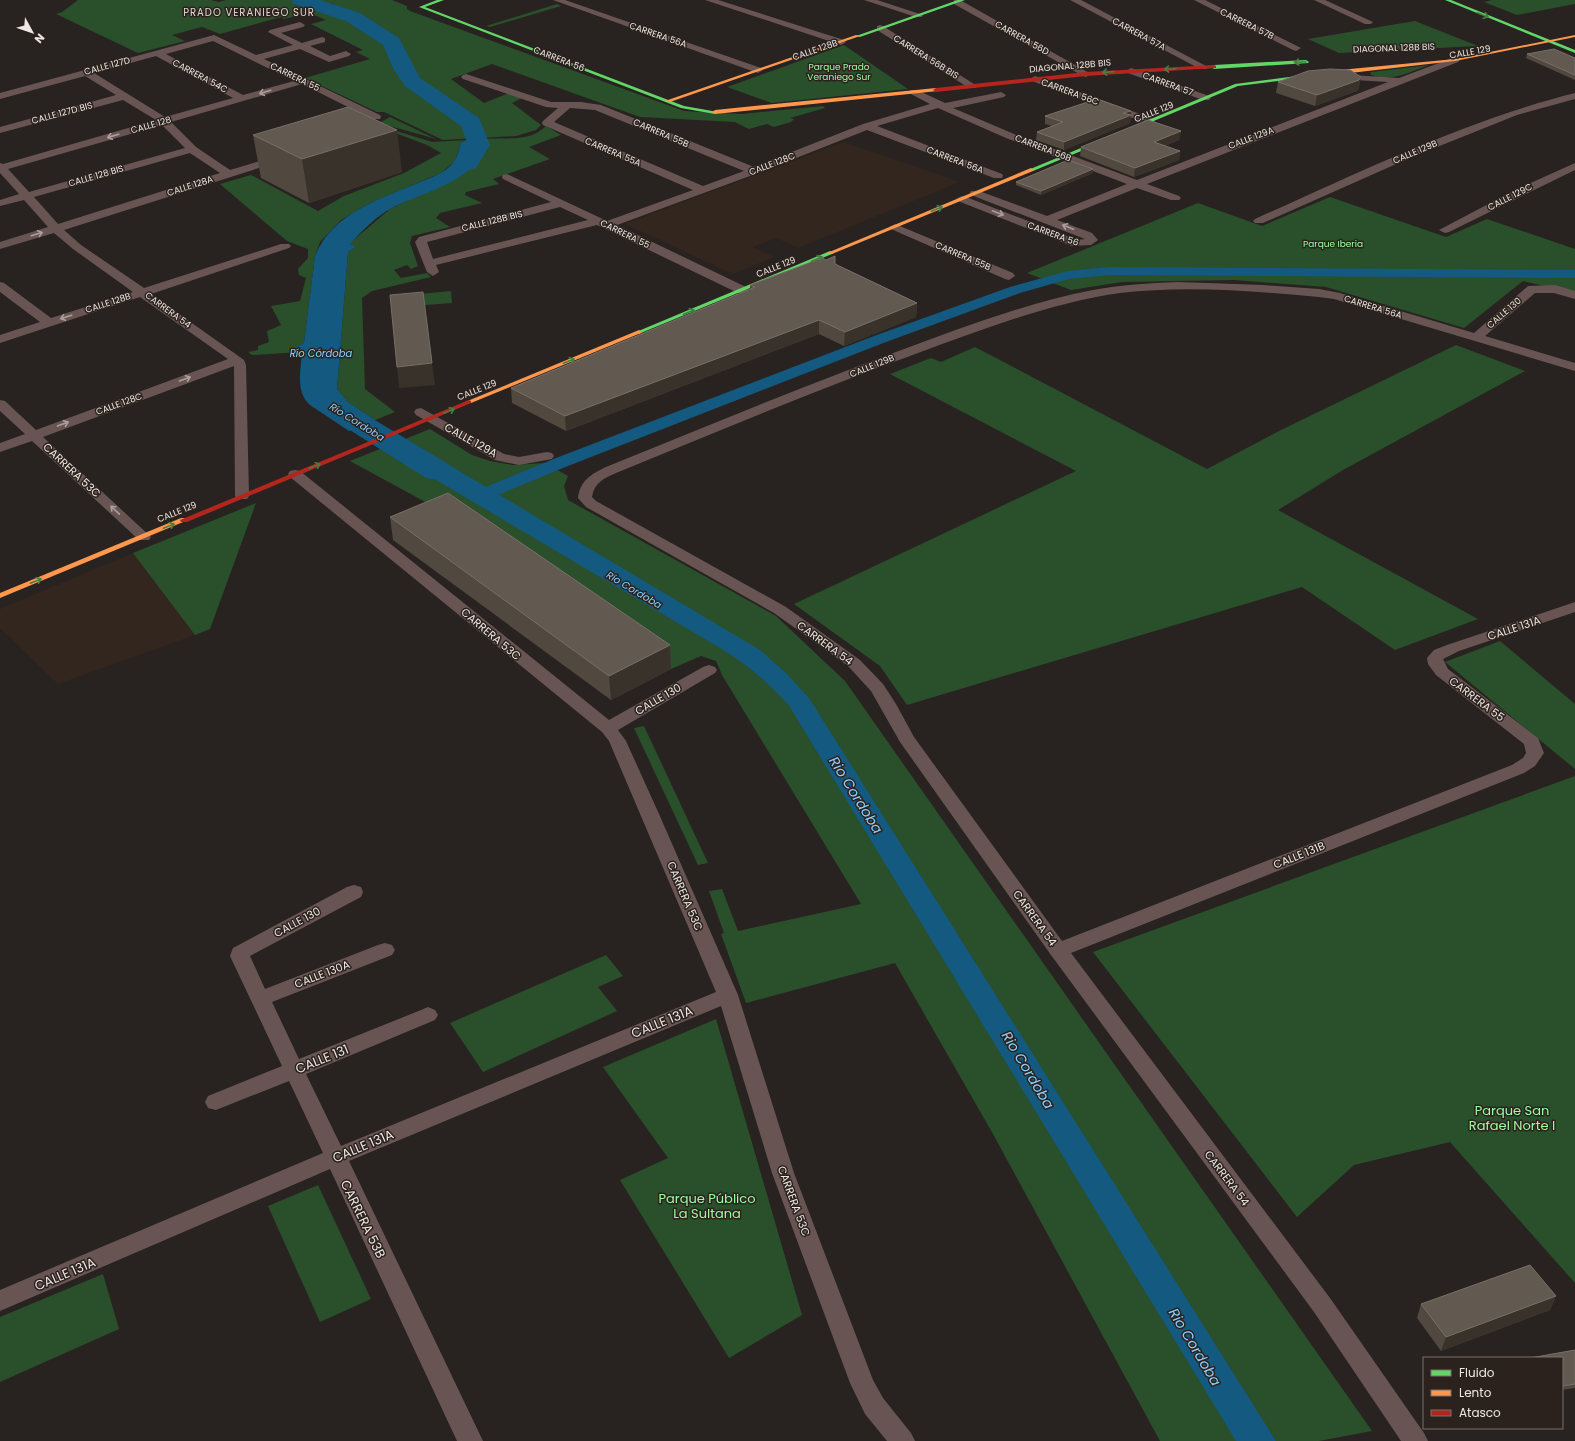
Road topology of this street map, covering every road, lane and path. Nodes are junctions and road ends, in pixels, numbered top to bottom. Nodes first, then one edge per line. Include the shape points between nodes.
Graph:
1 (442, 0) edge
2 (557, 0) edge
3 (709, 0) edge
4 (868, 0) edge
5 (1074, 0) edge
6 (1198, 0) edge
7 (1318, 0) edge
8 (1447, 0) edge
9 (1468, 0) edge
10 (960, 1) edge
11 (918, 15) junction
12 (1368, 22) dead end
13 (300, 25) dead end
14 (880, 28) junction
15 (1575, 32) edge
16 (1575, 36) edge
17 (214, 38) joint
18 (1552, 39) junction
19 (322, 40) dead end
20 (841, 42) junction
21 (1575, 44) edge
22 (302, 46) junction
23 (1296, 48) dead end
24 (1575, 52) edge
25 (157, 53) junction
26 (346, 54) dead end
27 (256, 58) junction
28 (1377, 58) dead end
29 (1453, 58) junction
30 (1318, 61) dead end
31 (1203, 67) junction
32 (758, 70) junction
33 (1131, 70) junction
34 (85, 72) junction
35 (1086, 74) junction
36 (1309, 75) junction
37 (1338, 76) junction
38 (466, 77) dead end
39 (1035, 79) junction
40 (1405, 79) junction
41 (303, 81) junction
42 (972, 86) junction
43 (914, 92) junction
44 (1001, 95) dead end
45 (0, 96) edge
46 (125, 96) junction
47 (1202, 96) junction
48 (1575, 96) edge
49 (1359, 97) junction
50 (244, 99) junction
51 (668, 101) junction
52 (566, 106) junction
53 (940, 106) junction
54 (692, 109) joint
55 (1145, 119) junction
56 (164, 121) junction
57 (364, 124) edge
58 (868, 126) junction
59 (0, 130) edge
60 (192, 149) junction
61 (1059, 154) junction
62 (287, 156) edge
63 (1575, 166) edge
64 (0, 167) edge
65 (754, 171) junction
66 (228, 174) junction
67 (998, 176) junction
68 (507, 177) dead end
69 (1136, 183) junction
70 (703, 190) junction
71 (975, 193) junction
72 (26, 195) junction
73 (1175, 198) dead end
74 (962, 199) junction
75 (0, 203) edge
76 (561, 203) junction
77 (1047, 220) junction
78 (1259, 221) dead end
79 (602, 223) junction
80 (895, 227) junction
81 (56, 228) junction
82 (1446, 230) dead end
83 (0, 246) edge
84 (285, 246) dead end
85 (432, 267) joint
86 (1009, 276) dead end
87 (0, 286) edge
88 (1164, 286) joint
89 (737, 288) junction
90 (143, 292) junction
91 (1575, 295) edge
92 (48, 322) junction
93 (1476, 338) junction
94 (0, 339) edge
95 (238, 360) junction
96 (1575, 367) edge
97 (0, 404) edge
98 (426, 415) junction
99 (34, 435) junction
100 (0, 448) edge
101 (546, 456) dead end
102 (286, 473) junction
103 (590, 481) joint
104 (245, 488) junction
105 (229, 491) dead end
106 (137, 531) junction
107 (0, 596) edge
108 (1575, 607) edge
109 (1453, 648) joint
110 (709, 670) dead end
111 (608, 728) junction
112 (1535, 753) joint
113 (354, 892) dead end
114 (385, 950) dead end
115 (1058, 950) junction
116 (240, 953) joint
117 (728, 995) junction
118 (259, 999) junction
119 (428, 1015) dead end
120 (295, 1070) junction
121 (216, 1102) dead end
122 (334, 1158) junction
123 (0, 1301) edge
124 (470, 1441) edge
125 (902, 1441) edge
126 (1416, 1441) edge

1 - 51 main road, CARRERA 56 via 421,6
2 - 32 street, CARRERA 56A
3 - 20 street
4 - 11 street
5 - 31 street, CARRERA 57A
6 - 23 street, CARRERA 57B
7 - 12 street
8 -> 18 main road
9 - 18 main road
10 - 11 main road, CALLE 128B
10 - 35 street, CARRERA 56D
11 - 14 main road, CALLE 128B
13 - 22 street via 273,32
14 - 20 main road, CALLE 128B
14 - 42 street, CARRERA 56B BIS
15 - 18 main road, CALLE 129
16 - 18 main road, CALLE 129
17 - 25 street, CALLE 127D
17 - 27 street, CARRERA 55
18 - 21 main road
18 - 24 main road
18 - 29 main road, CALLE 129
19 - 22 street
20 - 32 main road, CALLE 128B
22 - 26 street via 329,59
22 - 27 street
25 - 34 street, CALLE 127D
25 - 50 street, CARRERA 54C
27 - 41 street, CARRERA 55
28 - 29 main road, DIAGONAL 128B BIS
29 - 36 main road, CALLE 129
29 - 40 street, CALLE 129A
29 - 47 main road, CALLE 129 via 1247,79 1227,83
30 -> 31 main road, DIAGONAL 128B BIS
31 -> 33 main road, DIAGONAL 128B BIS
32 - 51 main road, CALLE 128B
33 -> 35 main road, DIAGONAL 128B BIS
33 - 47 street, CARRERA 57
34 - 45 street, CALLE 127D
34 - 46 street
35 - 39 main road, DIAGONAL 128B BIS
36 - 37 street, CALLE 129
36 - 47 main road, CALLE 129 via 1244,83
37 - 40 street
37 - 49 street, CALLE 129 via 1365,86
38 - 52 street, CARRERA 55B via 550,105
39 - 42 main road, DIAGONAL 128B BIS
39 - 55 street, CARRERA 56C
40 - 49 street, CALLE 129A
41 -> 50 street, CALLE 128
41 - 57 street, CARRERA 55 via 376,117
42 - 43 main road, DIAGONAL 128B BIS
43 - 53 street, CARRERA 56B
43 - 54 main road, DIAGONAL 128B BIS via 767,109 721,112
44 - 53 street, CALLE 128C
46 - 56 street
46 - 59 street, CALLE 127D BIS
47 - 55 main road, CALLE 129
48 - 78 street, CALLE 129B via 1513,112
49 - 69 street, CALLE 129A
50 - 56 street, CALLE 128
51 - 54 main road, CARRERA 56
52 - 65 street, CARRERA 55B via 597,107
52 - 70 street, CARRERA 55A via 547,123
53 - 58 street, CALLE 128C
53 - 61 street, CARRERA 56B
55 - 61 main road, CALLE 129
56 - 60 street
56 -> 64 street, CALLE 128
58 - 65 street, CALLE 128C
58 - 67 street, CARRERA 56A
60 - 66 street
60 - 72 street, CALLE 128 BIS
61 - 67 main road, CALLE 129
61 - 69 street, CARRERA 56B
61 - 71 main road, CALLE 129
62 - 66 street, CALLE 128A
63 - 82 street, CALLE 129C
64 - 72 street, CARRERA 54
65 - 70 street, CALLE 128C
66 - 81 street, CALLE 128A
67 - 89 main road, CALLE 129
68 - 76 street, CARRERA 55
69 - 73 street, CARRERA 56B
69 - 77 street, CALLE 129A
70 - 79 street, CALLE 128C
71 - 74 main road, CALLE 129
71 - 77 street, CARRERA 56
72 - 75 street, CALLE 128 BIS
72 - 81 street, CARRERA 54
74 -> 77 street, CARRERA 56 via 1076,244 1092,240 1088,235
80 -> 74 main road, CALLE 129
76 - 79 street, CARRERA 55
76 - 85 street, CALLE 128B BIS via 423,239 421,242
79 - 85 street, CALLE 128C
79 - 89 street, CARRERA 55
80 - 86 street, CARRERA 55B
89 -> 80 main road, CALLE 129
83 -> 81 street, CALLE 128A
81 - 90 street, CARRERA 54 via 77,247
84 - 90 street, CALLE 128B
87 - 92 street
88 - 93 street, CARRERA 56A via 1319,293
88 - 103 street, CALLE 129B via 1093,294 1021,311 891,358 611,470
89 - 98 main road, CALLE 129
90 -> 92 street, CALLE 128B
90 - 95 street, CARRERA 54
91 - 93 street, CALLE 130 via 1555,289 1532,289
92 - 94 street, CALLE 128B
93 - 96 street, CARRERA 56A
99 -> 95 street, CALLE 128C
95 - 104 street
97 - 99 street, CARRERA 53C
98 - 101 street, CALLE 129A via 500,457 519,461
98 - 102 main road, CALLE 129 via 403,420 336,447
102 -> 98 main road, CALLE 129 via 344,454 413,426
99 - 100 street, CALLE 128C
106 -> 99 street, CARRERA 53C
102 - 104 main road, CALLE 129
102 - 111 street, CARRERA 53C
103 - 115 street, CARRERA 54 via 585,490 585,498 591,504 780,610 854,663 877,688 906,738
104 - 105 main road, CALLE 129
106 -> 104 main road, CALLE 129
107 -> 106 main road, CALLE 129
108 - 109 street, CALLE 131A
109 - 112 street, CARRERA 55 via 1435,658 1442,672 1532,742
110 - 111 street, CALLE 130
111 - 117 street, CARRERA 53C via 650,814
112 - 115 street, CALLE 131B via 1529,762 1518,769
113 - 116 street, CALLE 130
114 - 118 street, CALLE 130A
115 - 126 street, CARRERA 54 via 1322,1305
116 - 118 street, CARRERA 53B
117 - 122 street, CALLE 131A
117 - 125 street, CARRERA 53C via 783,1173 862,1383 874,1406
118 - 120 street, CARRERA 53B
119 - 120 street, CALLE 131
120 - 121 street, CALLE 131
120 - 122 street, CARRERA 53B
122 - 123 street, CALLE 131A
122 - 124 street, CARRERA 53B

